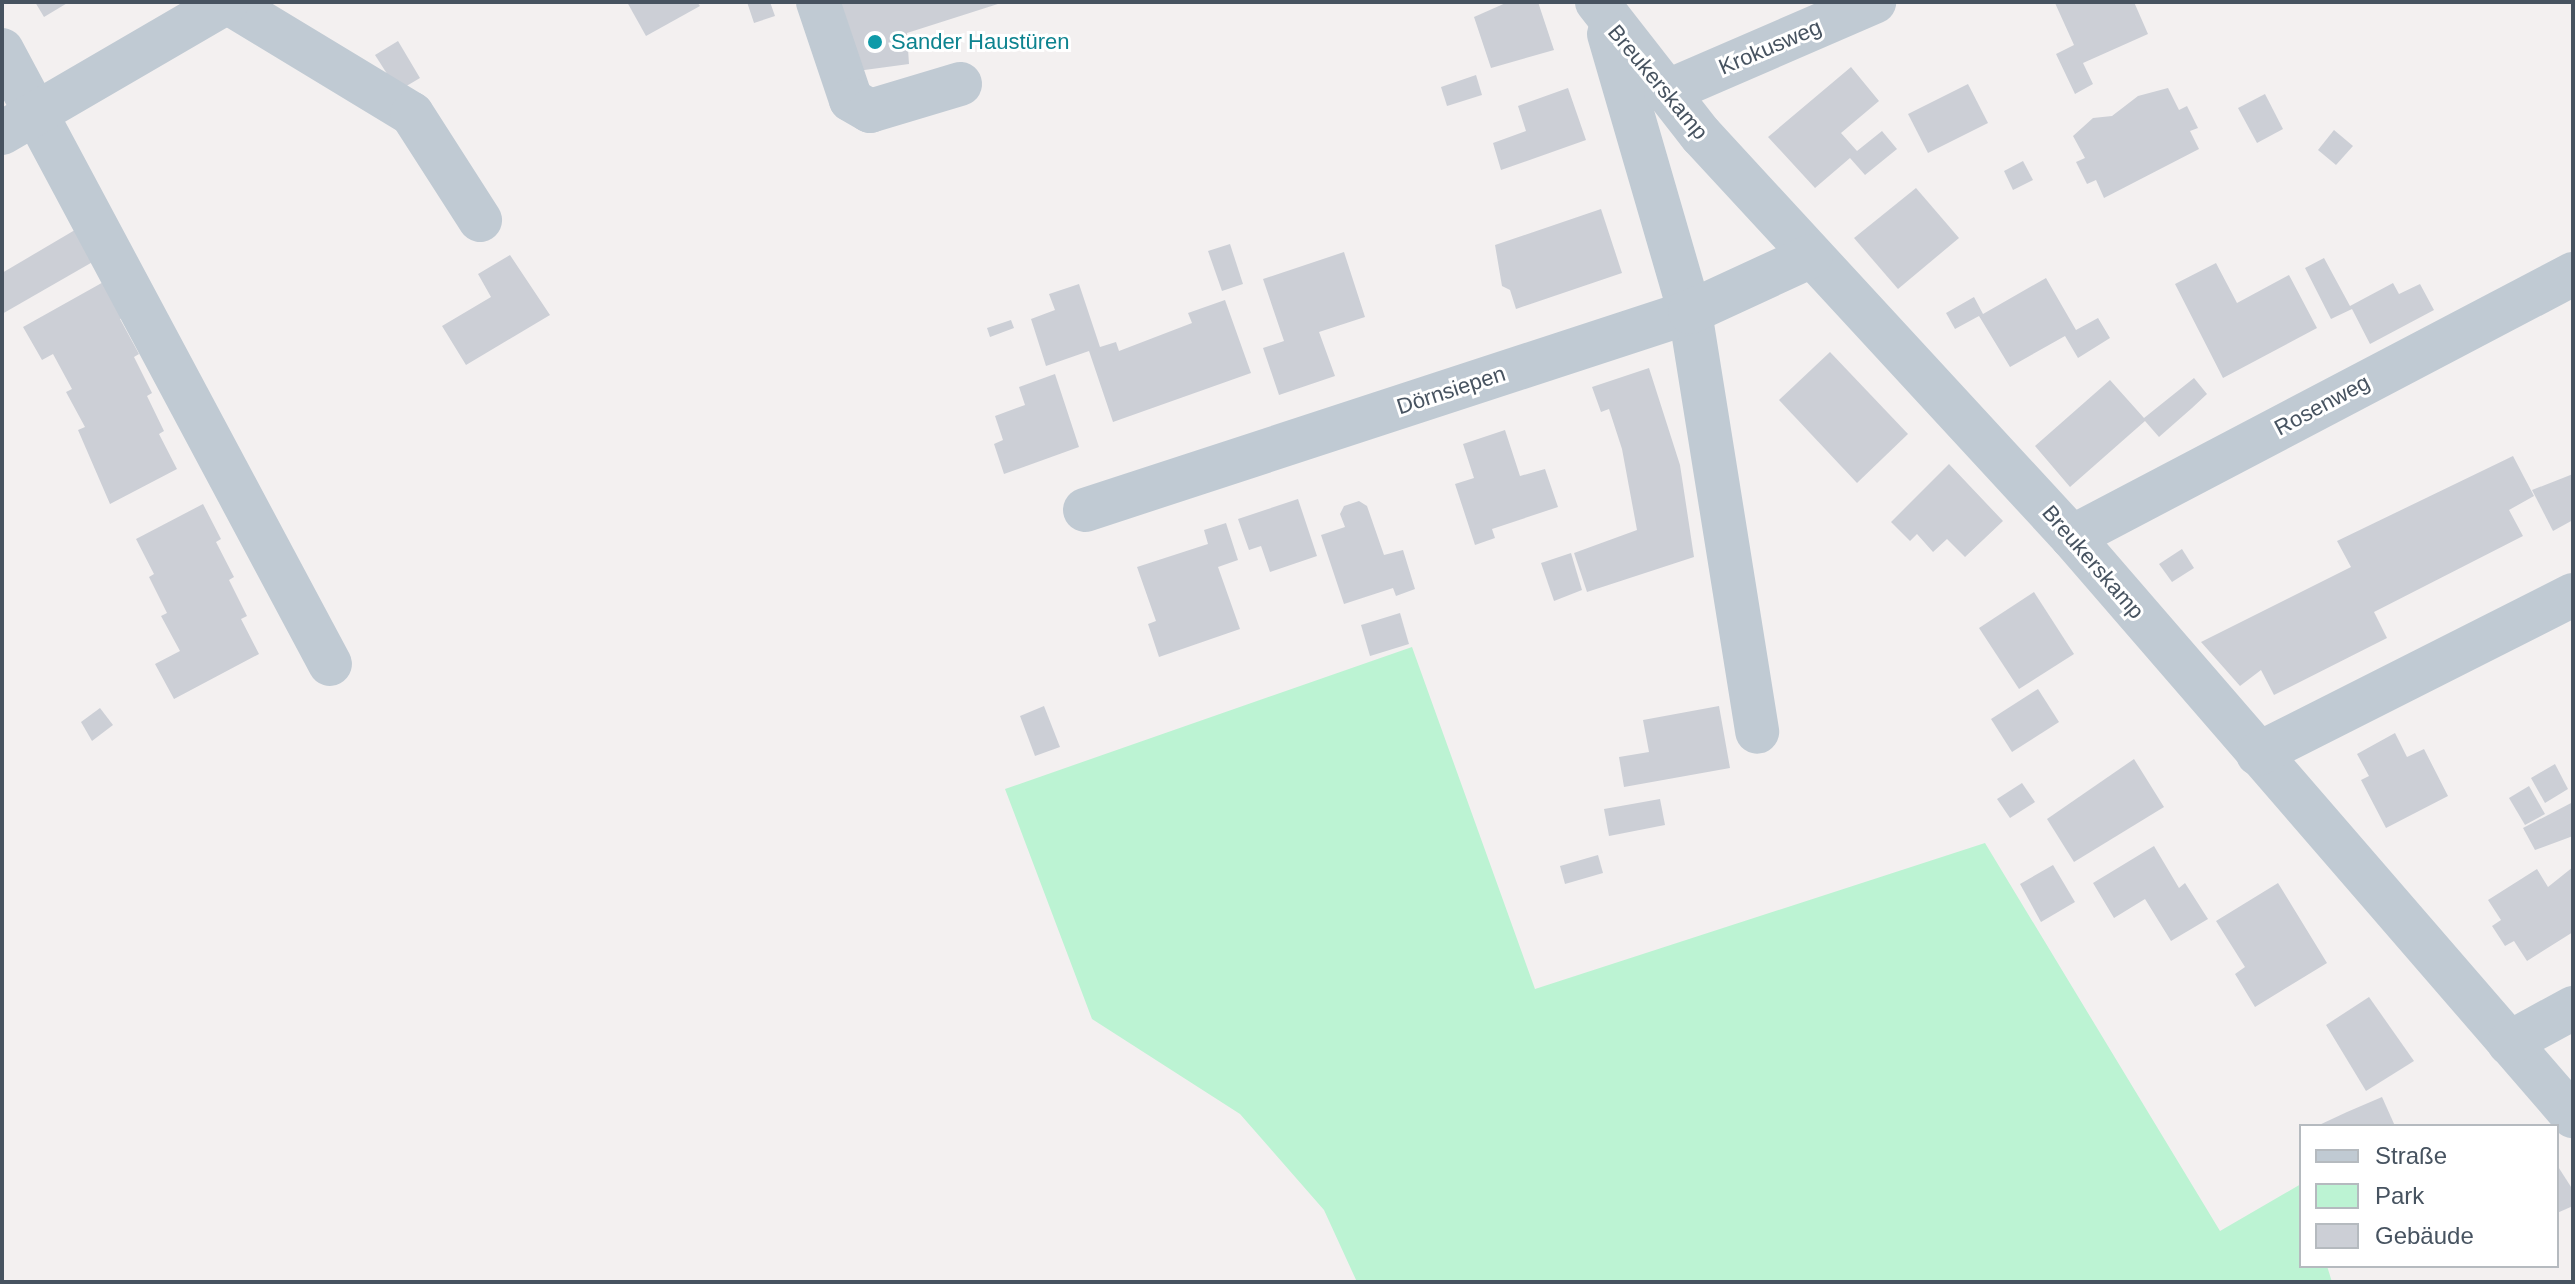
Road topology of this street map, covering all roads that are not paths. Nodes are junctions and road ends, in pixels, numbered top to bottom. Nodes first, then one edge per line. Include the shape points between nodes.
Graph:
1 (227, 2) edge
2 (818, 2) edge
3 (1874, 2) edge
4 (1600, 9) edge
5 (2, 50) edge
6 (960, 84) dead end
7 (1666, 92) junction
8 (19, 123) edge
9 (480, 220) dead end
10 (1811, 256) junction
11 (2573, 274) edge
12 (1690, 312) junction
13 (1085, 510) dead end
14 (2072, 537) junction
15 (2573, 595) edge
16 (330, 664) dead end
17 (1757, 732) dead end
18 (2258, 754) junction
19 (2573, 1008) edge
20 (2509, 1043) junction
21 (2573, 1116) edge

1 - 8 street
1 - 9 street via 412,114
2 - 6 street via 851,100 870,111
3 - 7 street, Krokusweg
4 - 7 street, Breukerskamp
4 - 12 street, Breukerskamp
5 - 8 street
7 - 10 street, Breukerskamp
8 - 16 street
10 - 12 street, Dörnsiepen
10 - 14 street, Breukerskamp
11 - 14 street, Rosenweg
12 - 13 street, Dörnsiepen
12 - 17 street, Breukerskamp
14 - 18 street, Breukerskamp
15 - 18 street
18 - 20 street, Breukerskamp
19 - 20 street
20 - 21 street, Breukerskamp

